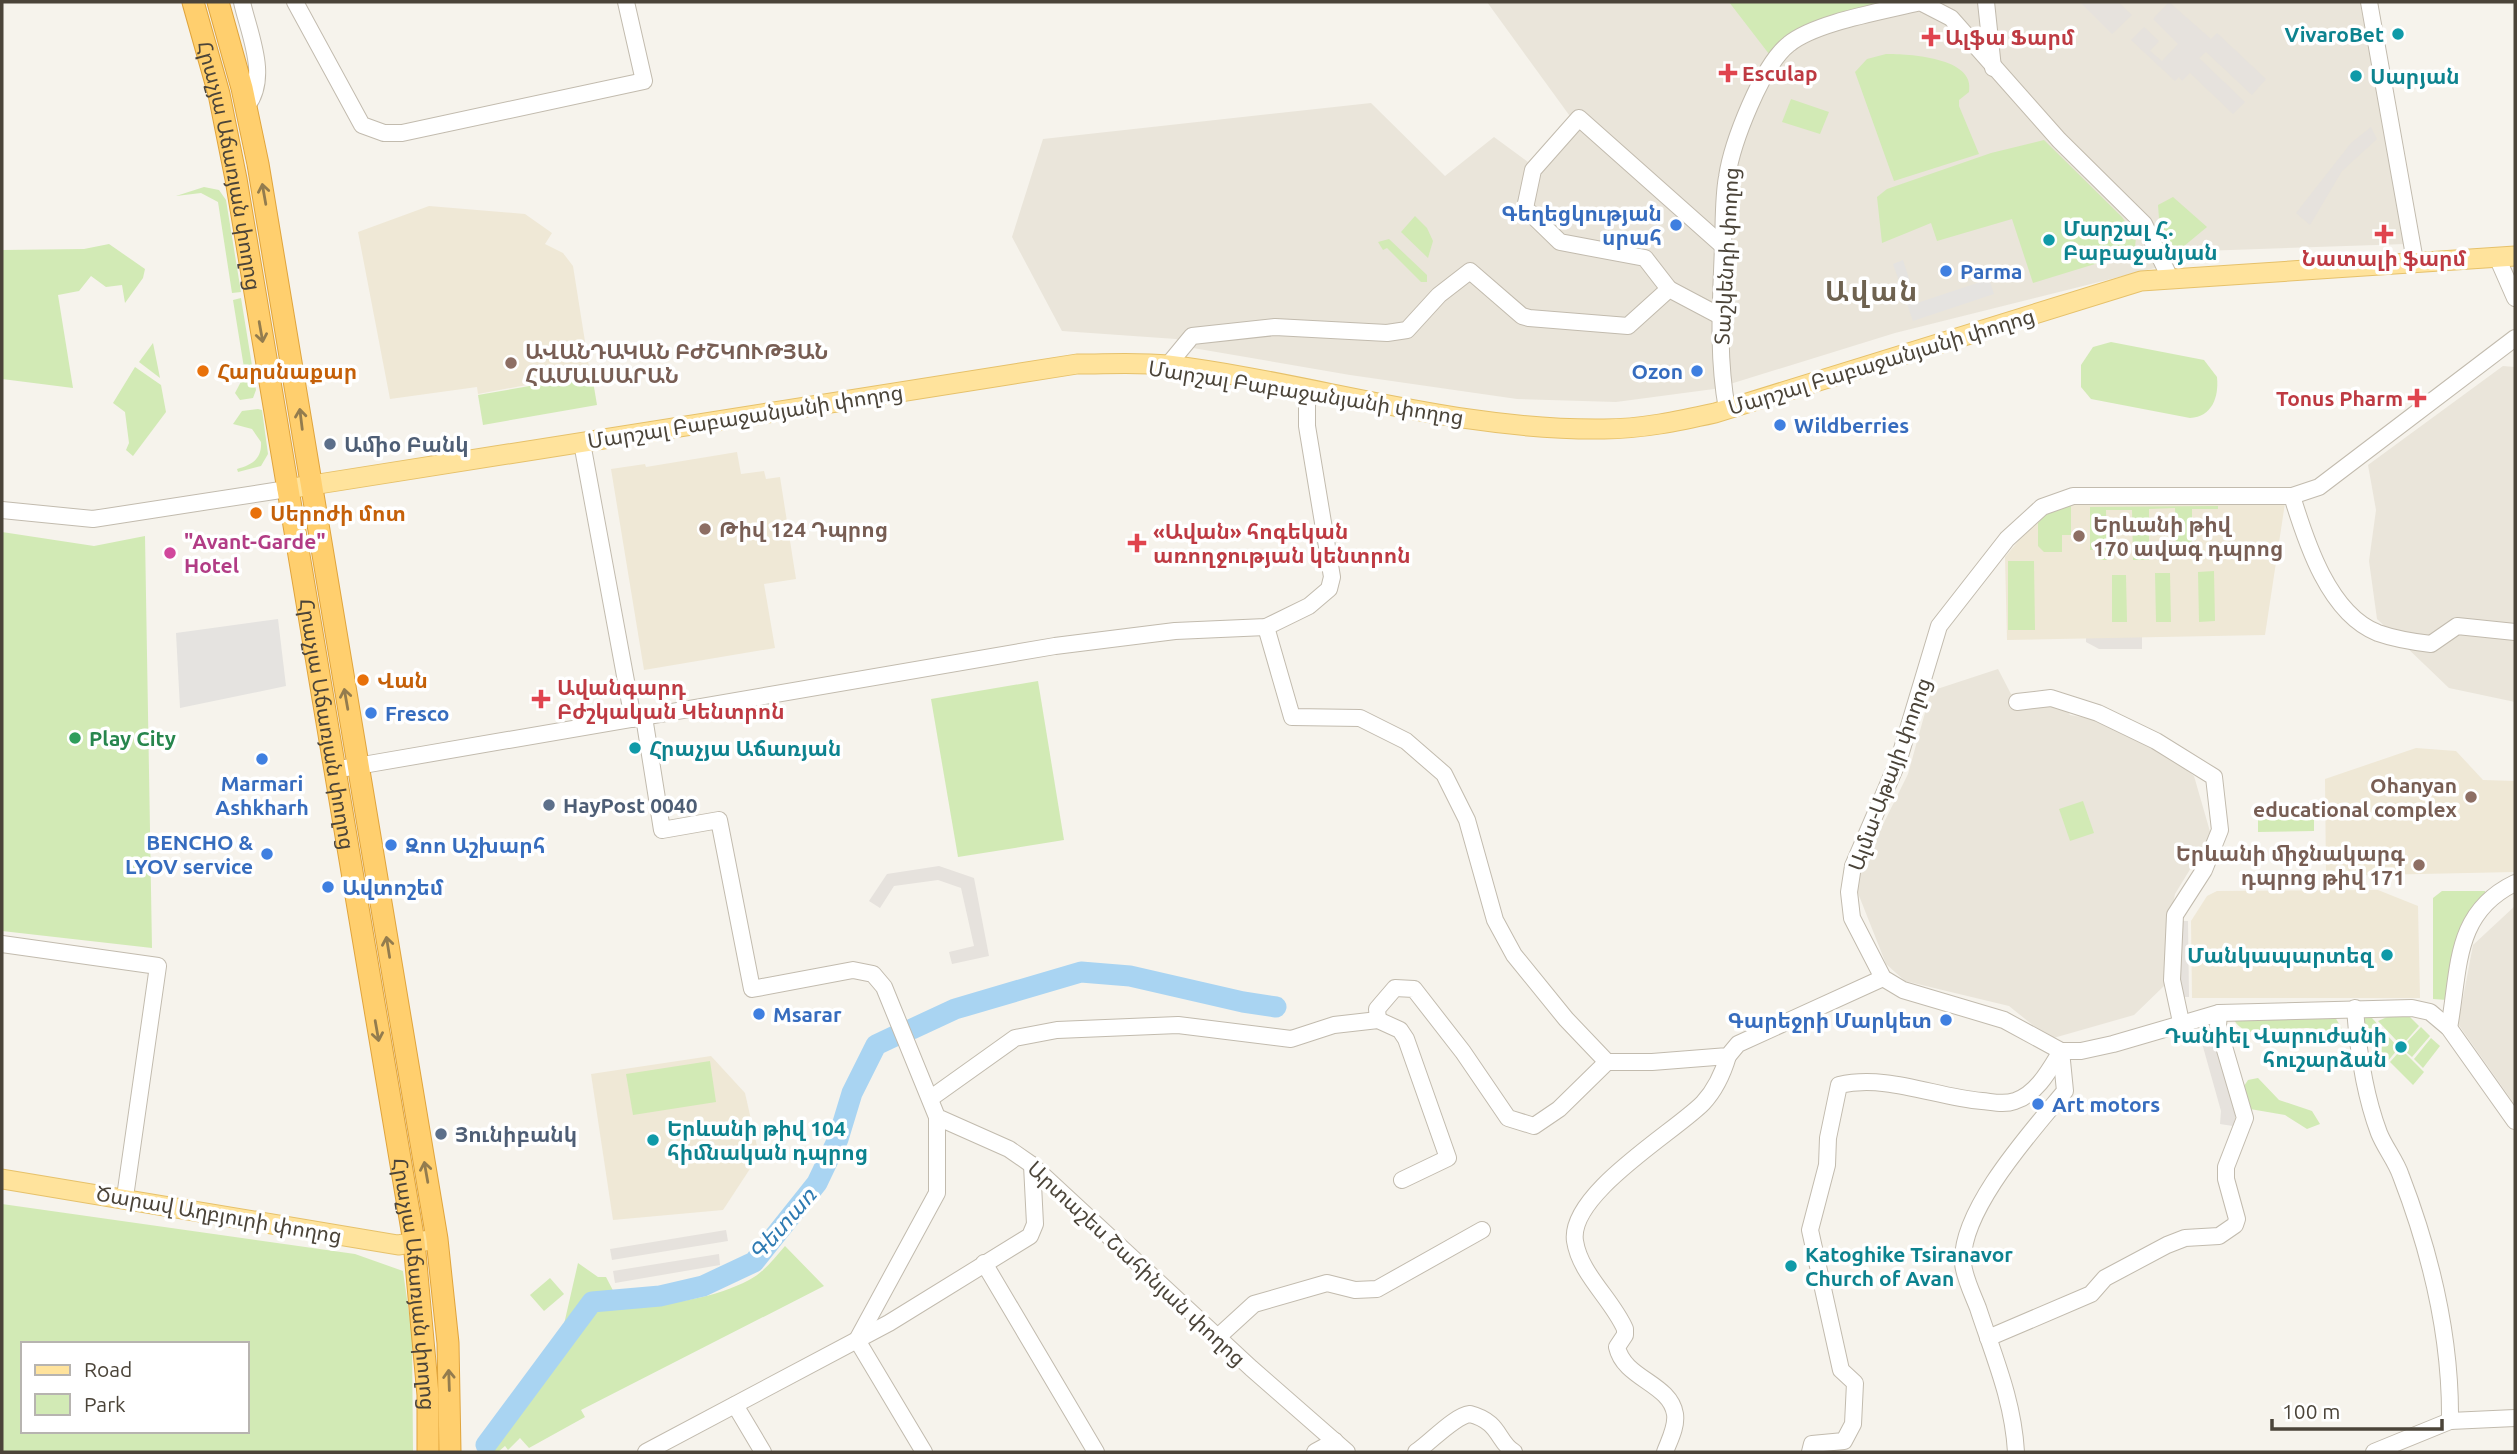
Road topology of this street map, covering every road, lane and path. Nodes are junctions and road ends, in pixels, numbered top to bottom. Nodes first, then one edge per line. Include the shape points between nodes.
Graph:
1 (192, 2) edge
2 (218, 2) edge
3 (242, 2) edge
4 (295, 2) edge
5 (626, 2) edge
6 (1920, 2) edge
7 (1986, 2) edge
8 (2369, 2) edge
9 (1993, 68) junction
10 (246, 107) junction
11 (1723, 246) junction
12 (2506, 257) edge
13 (2415, 261) junction
14 (2169, 278) junction
15 (1669, 289) junction
16 (2515, 298) edge
17 (1720, 316) junction
18 (2515, 338) edge
19 (1168, 365) junction
20 (1307, 389) junction
21 (1727, 409) junction
22 (582, 443) junction
23 (311, 486) junction
24 (287, 489) junction
25 (2292, 496) junction
26 (2, 510) edge
27 (1266, 627) junction
28 (2515, 632) edge
29 (2017, 702) dead end
30 (638, 718) junction
31 (358, 766) junction
32 (334, 770) junction
33 (2515, 883) edge
34 (2, 944) edge
35 (1883, 978) junction
36 (2355, 1008) junction
37 (2219, 1013) junction
38 (1378, 1020) junction
39 (2181, 1022) junction
40 (2449, 1028) junction
41 (2061, 1051) junction
42 (1728, 1056) junction
43 (1607, 1062) junction
44 (931, 1097) junction
45 (937, 1117) junction
46 (2515, 1121) edge
47 (1032, 1165) junction
48 (2, 1179) edge
49 (1402, 1180) dead end
50 (125, 1198) junction
51 (1482, 1230) dead end
52 (437, 1239) junction
53 (414, 1242) junction
54 (984, 1264) junction
55 (1219, 1336) junction
56 (1988, 1338) junction
57 (858, 1340) junction
58 (735, 1405) junction
59 (2515, 1418) edge
60 (2450, 1422) junction
61 (1335, 1441) junction
62 (428, 1452) edge
63 (450, 1452) edge
64 (646, 1452) edge
65 (763, 1452) edge
66 (924, 1452) edge
67 (1096, 1452) edge
68 (1315, 1452) edge
69 (1347, 1452) edge
70 (1416, 1452) edge
71 (1514, 1452) edge
72 (1665, 1452) edge
73 (1810, 1452) edge
74 (2016, 1452) edge
75 (2374, 1452) edge

1 -> 24 highway, Հրաչյա Աճառյան փողոց via 219,94 236,179
2 - 10 highway, Հրաչյա Աճառյան փողոց
3 - 10 street via 258,71 254,97
4 - 5 street via 362,125 384,133 402,133 644,81
6 - 9 street, Տաշկենդի փողոց via 1951,18
6 - 11 street, Տաշկենդի փողոց via 1813,31 1780,52 1766,73 1734,151 1727,176
7 - 9 street
8 - 13 street
9 - 14 street, Տաշկենդի փողոց via 2144,224
23 -> 10 highway, Հրաչյա Աճառյան փողոց
11 - 15 street via 1579,118 1533,170 1525,208 1560,242 1645,258
11 - 17 street, Տաշկենդի փողոց
12 - 13 main road, Մարշալ Բաբաջանյանի փողոց
12 - 16 street
13 - 14 main road, Մարշալ Բաբաջանյանի փողոց
14 - 21 main road, Մարշալ Բաբաջանյանի փողոց via 2125,284
15 - 17 street
15 - 19 street via 1628,326 1529,318 1470,271 1407,330 1275,327 1192,336
17 - 21 street, Տաշկենդի փողոց via 1720,365
18 - 25 street, Ալմա-Աթայի փողոց via 2319,487
19 - 20 main road, Մարշալ Բաբաջանյանի փողոց
19 - 22 main road, Մարշալ Բաբաջանյանի փողոց via 1077,364
20 - 21 main road, Մարշալ Բաբաջանյանի փողոց via 1444,416 1538,427 1606,429 1671,422
20 - 27 street via 1307,426 1332,577 1329,589 1308,606
22 - 23 main road, Մարշալ Բաբաջանյանի փողոց
22 - 30 street
23 - 24 main road, Մարշալ Բաբաջանյանի փողոց
31 -> 23 highway, Հրաչյա Աճառյան փողոց
24 - 26 street, Մարշալ Բաբաջանյանի փողոց via 93,519
24 - 32 highway, Հրաչյա Աճառյան փողոց
25 - 28 street via 2319,574 2357,618 2376,632 2431,644 2457,626
25 - 35 street, Ալմա-Աթայի փողոց via 2073,496 2042,508 2007,539 1939,626 1899,759 1853,866 1852,918
27 - 30 street via 1175,631 1055,646
27 - 43 street via 1292,717 1360,718 1406,741 1444,775 1467,820 1495,920 1514,955
29 - 39 street via 2051,698 2098,713 2214,777 2220,830 2204,870 2175,915 2172,980
30 - 31 street
30 - 44 street via 662,830 719,820 752,989 853,970 873,974 884,987
31 - 32 street
52 -> 31 highway, Հրաչյա Աճառյան փողոց
32 -> 53 highway, Հրաչյա Աճառյան փողոց
33 - 40 street via 2480,907 2466,931
34 - 50 street via 158,966
35 - 41 street via 1903,990 2004,1020
35 - 42 street via 1738,1044
36 - 37 street
36 - 40 street via 2412,1008 2430,1012
36 - 60 street via 2368,1103 2401,1175 2443,1324 2449,1357
37 - 39 street
37 - 56 street via 2218,1026 2245,1118 2227,1167 2235,1225 2218,1236 2185,1238 2167,1245 2105,1278 2091,1294
38 - 43 street via 1377,1009 1395,988 1414,989 1508,1118 1534,1126 1559,1109
38 - 44 street via 1334,1025 1292,1039 1178,1025 1056,1030 1015,1038
38 - 49 street via 1400,1030 1406,1039 1448,1158
39 - 41 street via 2113,1044
40 - 46 street
41 - 56 street via 2065,1091 2018,1148 1968,1225 1963,1264
41 - 73 street via 2040,1082 2017,1101 2004,1103 1950,1098 1881,1082 1839,1085 1828,1138 1828,1165 1810,1230 1841,1370 1855,1383 1853,1424 1844,1441 1812,1444
42 - 43 street
42 - 72 street via 1722,1076 1704,1102 1630,1160 1595,1197 1576,1233 1578,1251 1625,1329 1617,1347 1622,1360 1674,1409 1675,1423
44 - 45 street
45 - 47 street, Արտաշես Շահինյան փողոց via 1009,1149
45 - 57 street via 937,1193
47 - 54 street via 1034,1231
47 - 55 street, Արտաշես Շահինյան փողոց
48 - 50 main road, Ծարավ Աղբյուրի փողոց
50 - 53 main road, Ծարավ Աղբյուրի փողոց via 398,1245
51 - 55 street via 1377,1289 1355,1290 1327,1283 1254,1304
52 - 53 main road, Ծարավ Աղբյուրի փողոց
63 -> 52 highway, Հրաչյա Աճառյան փողոց via 448,1343
53 - 62 highway, Հրաչյա Աճառյան փողոց via 428,1395
54 - 57 street
54 - 67 street
55 - 61 street, Արտաշես Շահինյան փողոց
56 - 74 street via 2008,1390
57 - 58 street
57 - 66 street
58 - 64 street
58 - 65 street
59 - 60 street
60 - 75 street
61 - 68 street
61 - 69 street, Արտաշես Շահինյան փողոց
70 - 71 street via 1458,1418 1470,1414 1499,1430

